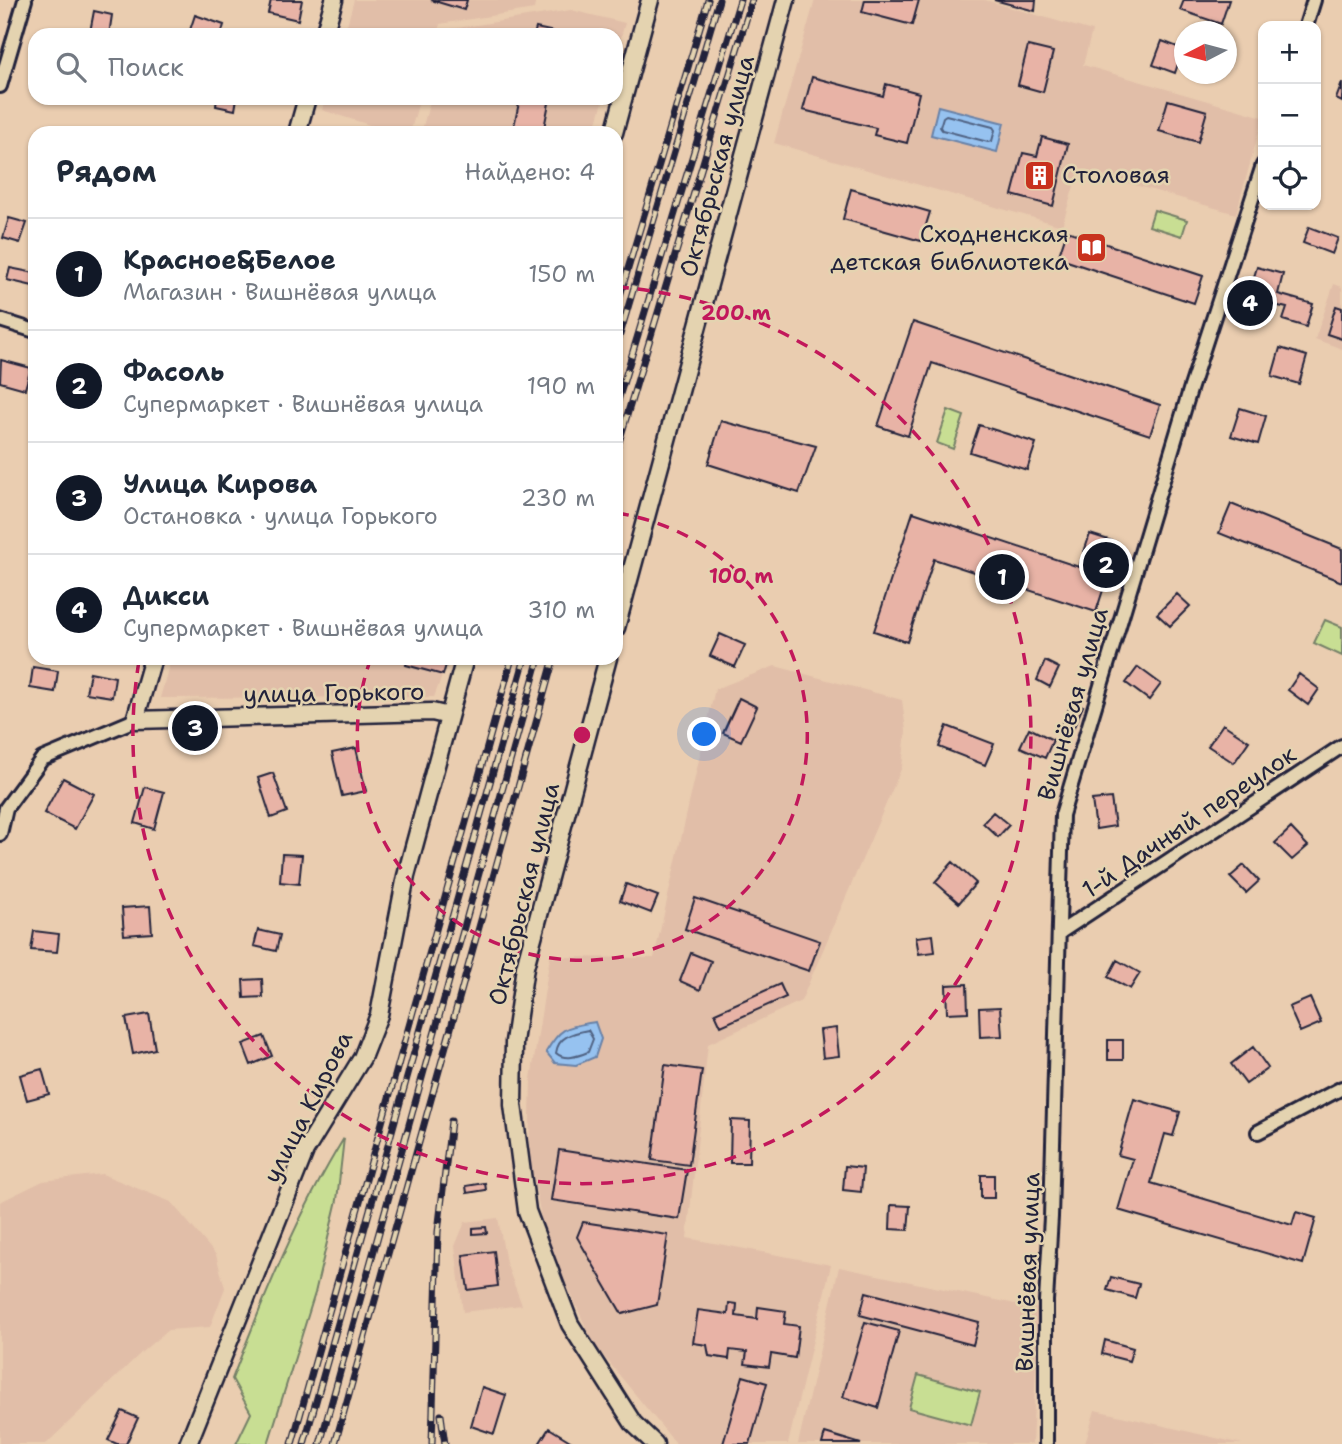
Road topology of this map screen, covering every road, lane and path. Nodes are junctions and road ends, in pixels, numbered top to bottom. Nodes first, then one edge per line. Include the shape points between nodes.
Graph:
1 (25, 0) edge
2 (334, 0) edge
3 (650, 0) edge
4 (786, 0) edge
5 (1314, 0) edge
6 (1308, 21) edge
7 (326, 28) edge
8 (0, 86) edge
9 (623, 100) edge
10 (305, 105) edge
11 (622, 105) edge
12 (299, 126) edge
13 (616, 126) edge
14 (1258, 180) edge
15 (0, 320) edge
16 (28, 329) edge
17 (623, 602) edge
18 (151, 665) edge
19 (463, 665) edge
20 (606, 665) edge
21 (449, 716) junction
22 (135, 720) junction
23 (1342, 746) edge
24 (0, 834) edge
25 (1059, 933) junction
26 (1340, 1094) edge
27 (1258, 1132) dead end
28 (188, 1444) edge
29 (655, 1444) edge
30 (1046, 1444) edge

1 - 8 street
2 - 7 street
3 - 9 street
4 - 17 street, Октябрьская улица
5 - 6 street
10 - 12 street
11 - 13 street
14 - 25 street, Вишнёвая улица via 1062,815
15 - 16 street
18 - 22 street
19 - 21 street, улица Кирова
20 - 29 street, Октябрьская улица via 525,967 513,1042 513,1105 527,1211 570,1324 633,1423
21 - 22 street, улица Горького via 432,712
21 - 28 street, улица Кирова via 406,876 379,1015 362,1058 305,1151
22 - 24 street, улица Горького via 42,760 6,808
23 - 25 street, 1-й Дачный переулок
25 - 30 street, Вишнёвая улица via 1046,1301
26 - 27 street

